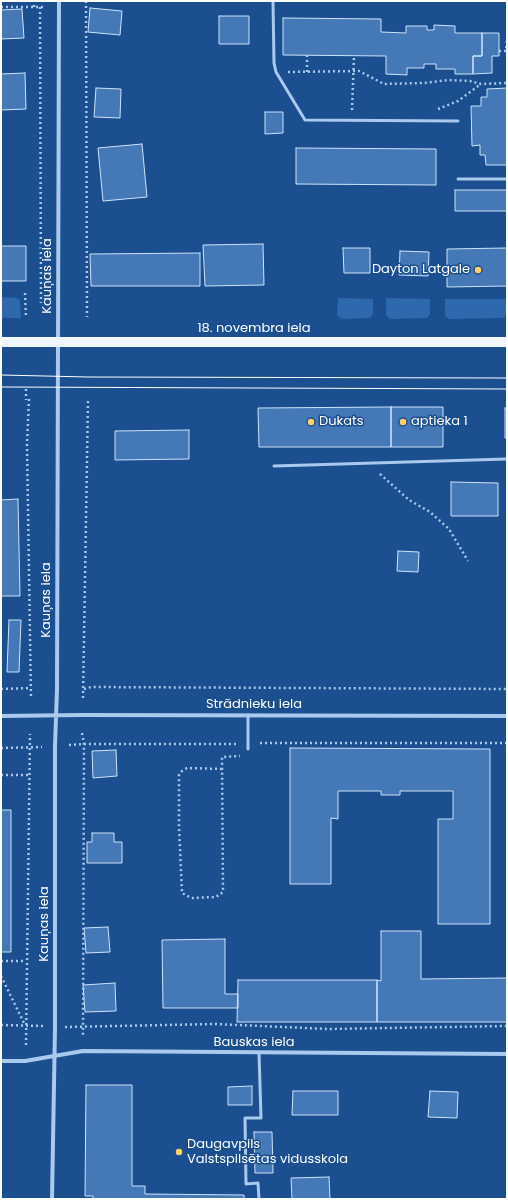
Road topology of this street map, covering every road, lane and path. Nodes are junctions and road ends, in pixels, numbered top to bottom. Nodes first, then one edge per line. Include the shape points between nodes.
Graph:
1 (34, 1) edge
2 (60, 1) edge
3 (86, 1) edge
4 (273, 1) edge
5 (40, 7) junction
6 (45, 7) dead end
7 (1, 8) edge
8 (34, 8) junction
9 (507, 38) edge
10 (499, 50) dead end
11 (307, 56) dead end
12 (354, 56) dead end
13 (353, 71) junction
14 (276, 72) junction
15 (307, 72) junction
16 (507, 83) edge
17 (481, 84) junction
18 (436, 110) dead end
19 (351, 120) junction
20 (458, 121) dead end
21 (458, 179) dead end
22 (507, 179) edge
23 (25, 293) dead end
24 (41, 303) dead end
25 (87, 317) dead end
26 (26, 318) dead end
27 (1, 342) edge
28 (59, 342) junction
29 (507, 342) edge
30 (26, 389) dead end
31 (88, 400) dead end
32 (507, 459) edge
33 (371, 463) junction
34 (274, 466) dead end
35 (468, 561) dead end
36 (31, 688) junction
37 (1, 689) edge
38 (507, 689) edge
39 (84, 690) junction
40 (82, 698) dead end
41 (31, 699) dead end
42 (248, 715) junction
43 (1, 716) edge
44 (56, 716) junction
45 (507, 716) edge
46 (82, 733) dead end
47 (30, 734) dead end
48 (507, 743) edge
49 (84, 744) junction
50 (248, 744) junction
51 (69, 745) dead end
52 (42, 747) dead end
53 (1, 748) edge
54 (30, 748) junction
55 (248, 749) dead end
56 (242, 756) dead end
57 (222, 769) junction
58 (1, 775) edge
59 (29, 775) junction
60 (1, 961) edge
61 (26, 961) junction
62 (1, 976) edge
63 (1, 1025) edge
64 (25, 1025) junction
65 (507, 1026) edge
66 (55, 1027) junction
67 (82, 1027) junction
68 (83, 1036) dead end
69 (26, 1045) dead end
70 (259, 1053) junction
71 (507, 1054) edge
72 (54, 1056) junction
73 (1, 1061) edge
74 (52, 1199) edge
75 (259, 1199) edge

1 - 8 path
2 - 28 street, Kauņas iela
3 - 25 path
4 - 14 lane
5 - 6 path
5 - 8 path
5 - 24 path
7 - 8 path
9 - 10 path via 506,51
11 - 15 path
12 - 13 path
13 - 15 path
13 - 17 path via 360,71 384,84 448,80
13 - 19 path
14 - 15 path
14 - 19 lane via 305,120
16 - 17 path
17 - 18 path via 458,101
19 - 20 lane
21 - 22 lane
23 - 26 path
27 - 28 main road, 18. novembra iela
28 - 29 main road, 18. novembra iela
28 - 44 street, Kauņas iela
30 - 36 path
31 - 39 path
32 - 33 lane
33 - 34 lane
33 - 35 path via 409,500 430,512 449,529
36 - 37 path
36 - 41 path
38 - 39 path via 91,687
39 - 40 path
42 - 44 street, Strādnieku iela
42 - 45 street, Strādnieku iela
42 - 50 lane
43 - 44 street, Strādnieku iela
44 - 66 street, Kauņas iela
46 - 49 path
47 - 54 path
48 - 50 path
49 - 50 path
49 - 51 path
49 - 67 path
50 - 55 lane
52 - 54 path
53 - 54 path
54 - 59 path
56 - 57 path via 222,757
57 - 57 path via 187,768 179,775 182,893 191,898 216,897 223,892
58 - 59 path
59 - 61 path
60 - 61 path
61 - 64 path
62 - 64 path
63 - 64 path
64 - 66 path
64 - 69 path
65 - 67 path via 329,1029 215,1024
66 - 67 path
66 - 72 street, Kauņas iela
67 - 68 path
70 - 71 street, Bauskas iela
70 - 72 street, Bauskas iela via 83,1051
70 - 75 lane via 261,1118 245,1118 246,1184 258,1183
72 - 73 street, Bauskas iela via 25,1061
72 - 74 street, Kauņas iela

